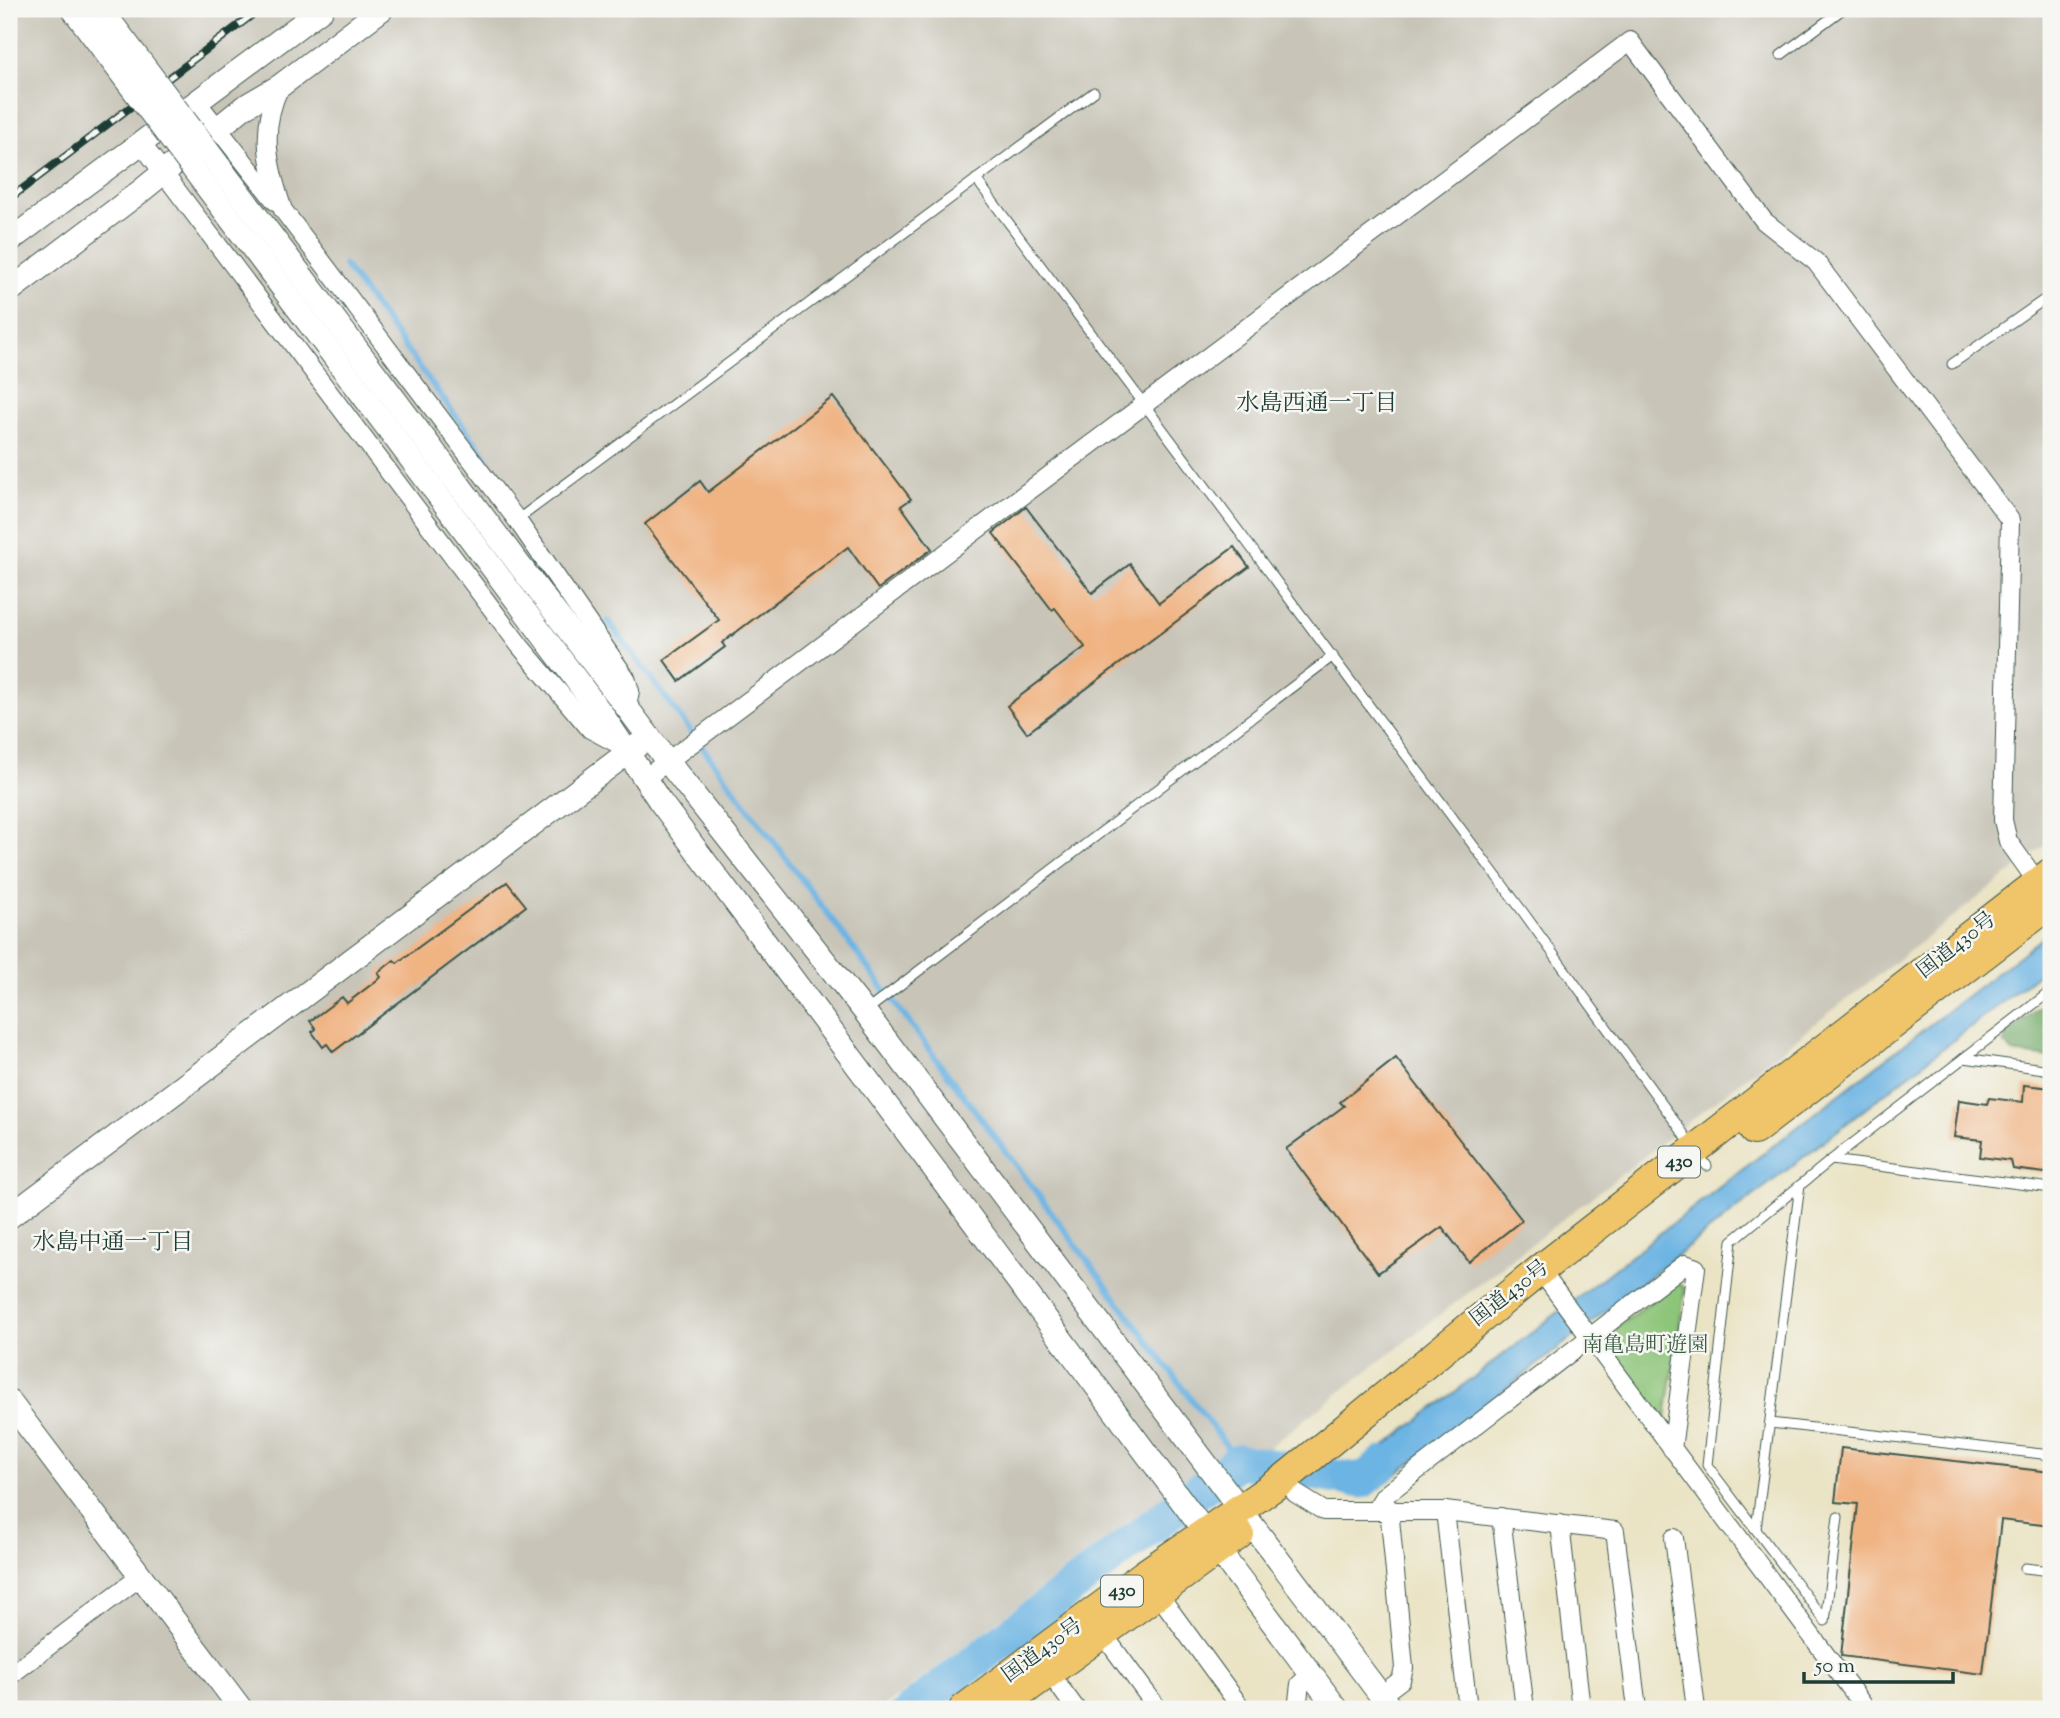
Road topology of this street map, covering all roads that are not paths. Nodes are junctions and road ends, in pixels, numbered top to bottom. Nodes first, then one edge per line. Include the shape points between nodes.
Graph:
1 (73, 9) edge
2 (102, 9) edge
3 (321, 9) edge
4 (382, 9) edge
5 (1843, 9) edge
6 (1782, 55) dead end
7 (280, 86) junction
8 (1094, 92) dead end
9 (197, 102) junction
10 (218, 129) junction
11 (141, 143) junction
12 (164, 172) junction
13 (976, 179) junction
14 (283, 210) junction
15 (9, 241) edge
16 (9, 291) edge
17 (2051, 295) edge
18 (1952, 364) dead end
19 (1144, 404) junction
20 (441, 480) junction
21 (517, 520) junction
22 (1333, 656) junction
23 (627, 706) junction
24 (650, 737) junction
25 (624, 750) junction
26 (668, 762) junction
27 (644, 779) junction
28 (2047, 886) edge
29 (2051, 990) edge
30 (865, 1012) junction
31 (1964, 1058) junction
32 (2051, 1070) edge
33 (1701, 1158) junction
34 (1831, 1160) junction
35 (1800, 1185) junction
36 (2051, 1188) edge
37 (9, 1217) edge
38 (1552, 1287) junction
39 (1587, 1334) junction
40 (9, 1401) edge
41 (1770, 1423) junction
42 (1672, 1450) junction
43 (2051, 1455) edge
44 (1307, 1475) junction
45 (1382, 1509) junction
46 (1445, 1511) junction
47 (1246, 1516) junction
48 (1501, 1517) junction
49 (1838, 1517) dead end
50 (1560, 1524) junction
51 (1756, 1529) junction
52 (1674, 1538) dead end
53 (1211, 1541) junction
54 (2025, 1567) dead end
55 (2051, 1570) edge
56 (141, 1576) junction
57 (1151, 1584) junction
58 (1096, 1625) junction
59 (1042, 1664) junction
60 (1311, 1675) junction
61 (9, 1676) edge
62 (1386, 1702) edge
63 (984, 1706) edge
64 (241, 1709) edge
65 (1076, 1709) edge
66 (1158, 1709) edge
67 (1242, 1709) edge
68 (1297, 1709) edge
69 (1337, 1709) edge
70 (1468, 1709) edge
71 (1525, 1709) edge
72 (1581, 1709) edge
73 (1637, 1709) edge
74 (1696, 1709) edge
75 (1866, 1709) edge

1 - 20 street, bridge
2 - 20 street, bridge
3 - 9 street
4 - 7 street
5 - 6 lane
7 - 10 street
7 - 14 street via 269,110 268,147 270,172
8 - 13 lane
9 - 10 street
9 - 11 street
10 - 12 street
10 - 14 street
11 - 12 street
11 - 15 street
12 - 16 street
12 - 25 street via 520,646 590,729
13 - 19 lane
13 - 21 lane
14 - 21 street
17 - 18 lane
19 - 22 lane
19 - 26 street
19 - 28 street via 1630,41 1764,221 1816,262 2010,520 2003,820 2008,841
20 - 23 street
20 - 25 street
21 - 23 street via 626,678 630,691
22 - 30 lane
22 - 33 lane
23 - 24 street
24 - 25 street
24 - 26 street
25 - 27 street
25 - 37 street
26 - 27 street
26 - 30 street
27 - 53 street
28 - 33 highway, 国道430号 / 430
29 - 31 lane
30 - 47 street
31 - 32 lane
31 - 34 lane
33 - 38 highway, 国道430号 / 430
34 - 35 lane
34 - 36 lane
35 - 41 lane
35 - 51 lane via 1732,1241 1707,1465
38 - 39 street
38 - 44 highway, 国道430号 / 430
39 - 42 street
39 - 42 street via 1685,1264 1696,1268
39 - 45 street via 1384,1496
40 - 56 street
41 - 43 lane
41 - 51 lane
42 - 75 street
44 - 45 street via 1324,1511
44 - 47 highway, 国道430号 / 430
45 - 46 street
45 - 62 street via 1404,1668
46 - 48 street
46 - 70 street
47 - 53 highway, 国道430号 / 430
47 - 62 street
48 - 50 street
48 - 71 street
49 - 51 lane via 1825,1621
50 - 72 street
50 - 73 street via 1615,1531
52 - 74 street
53 - 57 highway, 国道430号 / 430
53 - 60 street
54 - 55 lane
56 - 61 street
56 - 64 street
57 - 58 highway, 国道430号 / 430
57 - 67 street
58 - 59 highway, 国道430号 / 430
58 - 66 street
59 - 63 highway, 国道430号 / 430
59 - 65 street
60 - 68 street via 1300,1684
60 - 69 street

